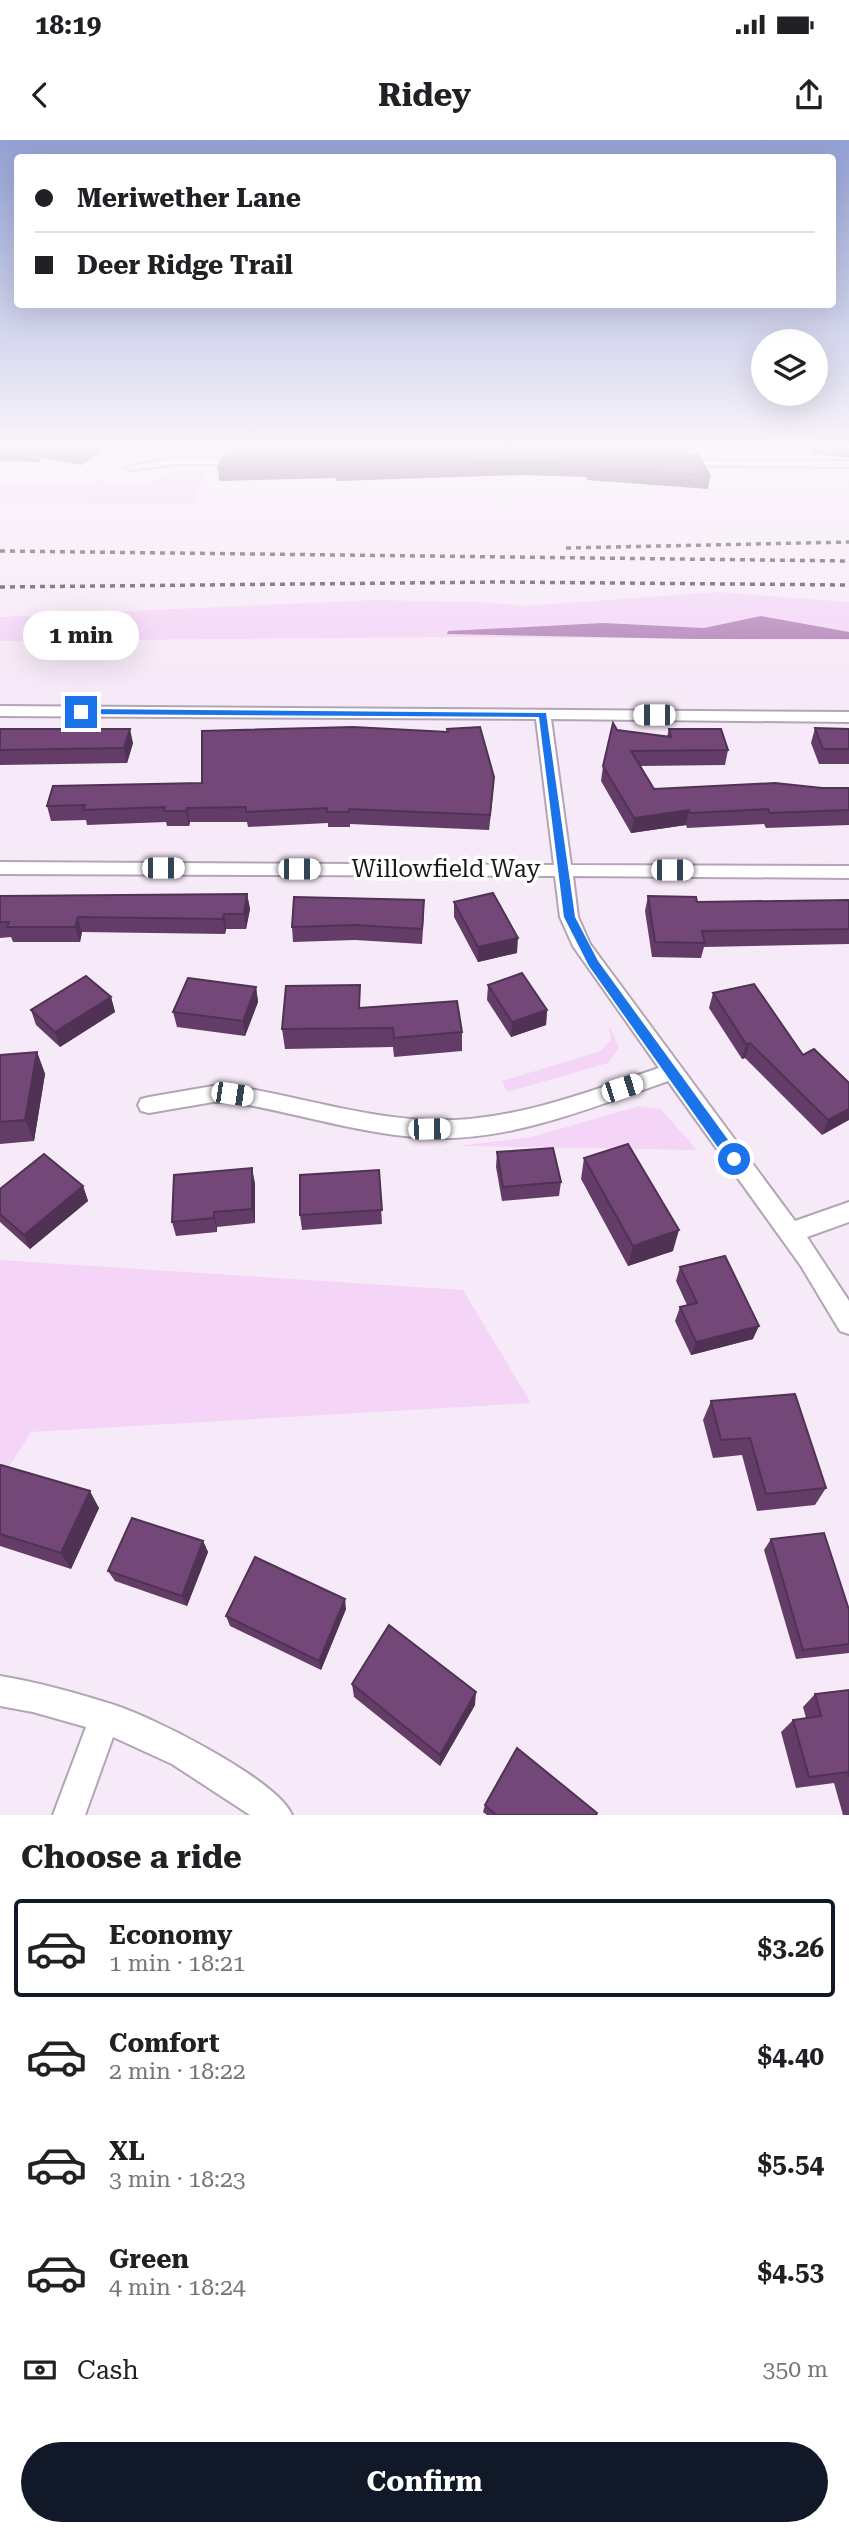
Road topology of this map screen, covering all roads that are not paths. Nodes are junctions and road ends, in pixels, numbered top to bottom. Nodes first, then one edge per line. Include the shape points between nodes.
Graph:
1 (0, 711) edge
2 (543, 715) junction
3 (849, 717) edge
4 (0, 867) edge
5 (563, 869) junction
6 (849, 872) edge
7 (670, 1072) junction
8 (149, 1105) dead end
9 (849, 1212) edge
10 (790, 1233) junction
11 (849, 1323) edge
12 (0, 1691) edge
13 (105, 1717) junction
14 (69, 1815) edge
15 (276, 1815) edge

1 - 2 street
2 - 3 street
2 - 5 street
4 - 5 street, Willowfield Way
5 - 6 street, Willowfield Way
5 - 7 street via 569,917 582,946
7 - 8 street via 540,1115 468,1128 390,1125 232,1094
7 - 10 street
9 - 10 street
10 - 11 street
12 - 13 street
13 - 14 street
13 - 15 street via 204,1765

